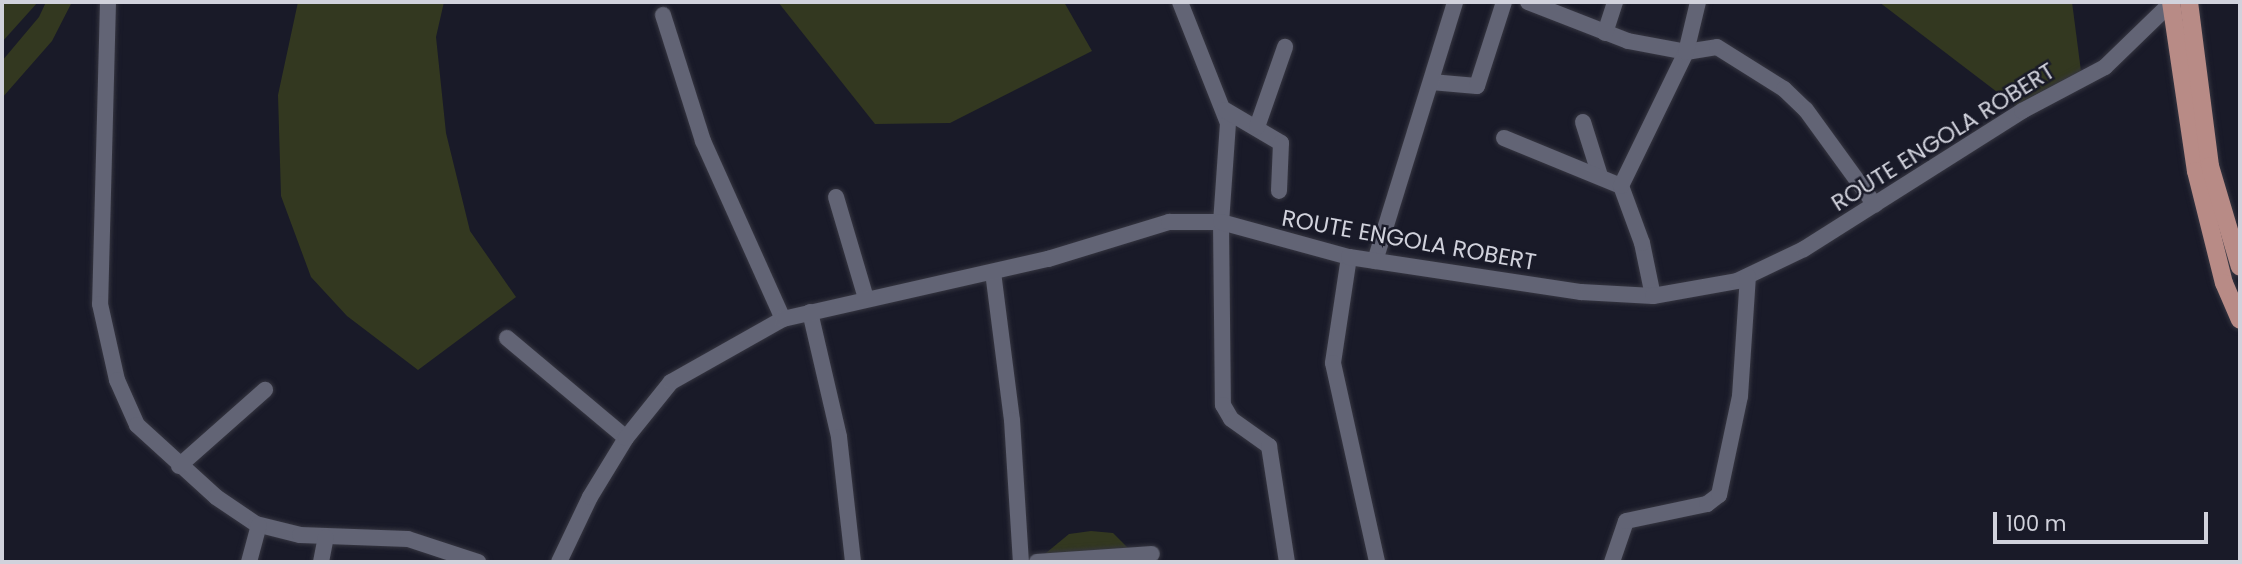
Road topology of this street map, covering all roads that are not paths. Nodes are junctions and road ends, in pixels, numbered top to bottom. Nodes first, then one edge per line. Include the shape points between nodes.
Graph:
1 (108, 2) edge
2 (1180, 2) edge
3 (1455, 2) edge
4 (1504, 2) edge
5 (1528, 2) edge
6 (1615, 2) edge
7 (1698, 2) edge
8 (2171, 2) edge
9 (2189, 2) edge
10 (663, 15) dead end
11 (1605, 33) junction
12 (1285, 47) dead end
13 (1686, 52) junction
14 (1431, 82) junction
15 (1225, 110) junction
16 (1583, 121) dead end
17 (1257, 127) junction
18 (1504, 138) dead end
19 (1600, 176) junction
20 (1621, 186) junction
21 (1279, 191) dead end
22 (836, 197) dead end
23 (1875, 205) junction
24 (1221, 222) junction
25 (2234, 226) edge
26 (1349, 257) junction
27 (1375, 261) junction
28 (2240, 267) edge
29 (993, 272) junction
30 (1748, 276) junction
31 (1653, 296) junction
32 (866, 298) junction
33 (810, 312) junction
34 (2239, 316) edge
35 (782, 319) junction
36 (507, 338) dead end
37 (265, 390) dead end
38 (626, 438) junction
39 (179, 466) junction
40 (259, 525) junction
41 (326, 537) junction
42 (1152, 554) dead end
43 (437, 555) edge
44 (249, 562) edge
45 (321, 562) edge
46 (478, 562) edge
47 (559, 562) edge
48 (853, 562) edge
49 (1021, 562) edge
50 (1037, 562) edge
51 (1287, 562) edge
52 (1377, 562) edge
53 (1612, 562) edge

1 - 39 street via 102,318 127,405 155,446
2 - 15 street
3 - 14 street
4 - 14 street via 1477,86
5 - 11 street
6 - 11 street
7 - 13 street
8 - 23 street, ROUTE ENGOLA ROBERT via 2105,67 2022,111
8 - 34 main road via 2196,171 2224,283
9 - 25 main road via 2210,166
10 - 35 street via 702,141
11 - 13 street
12 - 17 street
13 - 20 street
13 - 23 street via 1717,47 1784,89 1806,110
14 - 27 street
15 - 17 street
15 - 24 street via 1226,187
16 - 19 street
17 - 21 street via 1281,142
18 - 19 street
19 - 20 street
20 - 31 street via 1642,243
22 - 32 street
23 - 30 street, ROUTE ENGOLA ROBERT
24 - 26 street, ROUTE ENGOLA ROBERT
24 - 29 street, ROUTE ENGOLA ROBERT via 1151,226
24 - 51 street via 1223,405 1231,419 1269,446
25 - 28 main road
26 - 27 street, ROUTE ENGOLA ROBERT
26 - 52 street via 1333,363
27 - 31 street, ROUTE ENGOLA ROBERT via 1569,291
29 - 32 street, ROUTE ENGOLA ROBERT
29 - 49 street via 1012,420
30 - 31 street, ROUTE ENGOLA ROBERT
30 - 53 street via 1740,396 1719,495 1707,504 1626,521
32 - 33 street, ROUTE ENGOLA ROBERT
33 - 35 street, ROUTE ENGOLA ROBERT
33 - 48 street via 839,438
35 - 38 street, ROUTE ENGOLA ROBERT via 671,382
36 - 38 street
37 - 39 street
38 - 47 street, ROUTE ENGOLA ROBERT via 590,497
39 - 40 street
40 - 41 street via 279,533
40 - 44 street
41 - 43 street via 408,539
41 - 45 street
42 - 50 street
43 - 46 street

